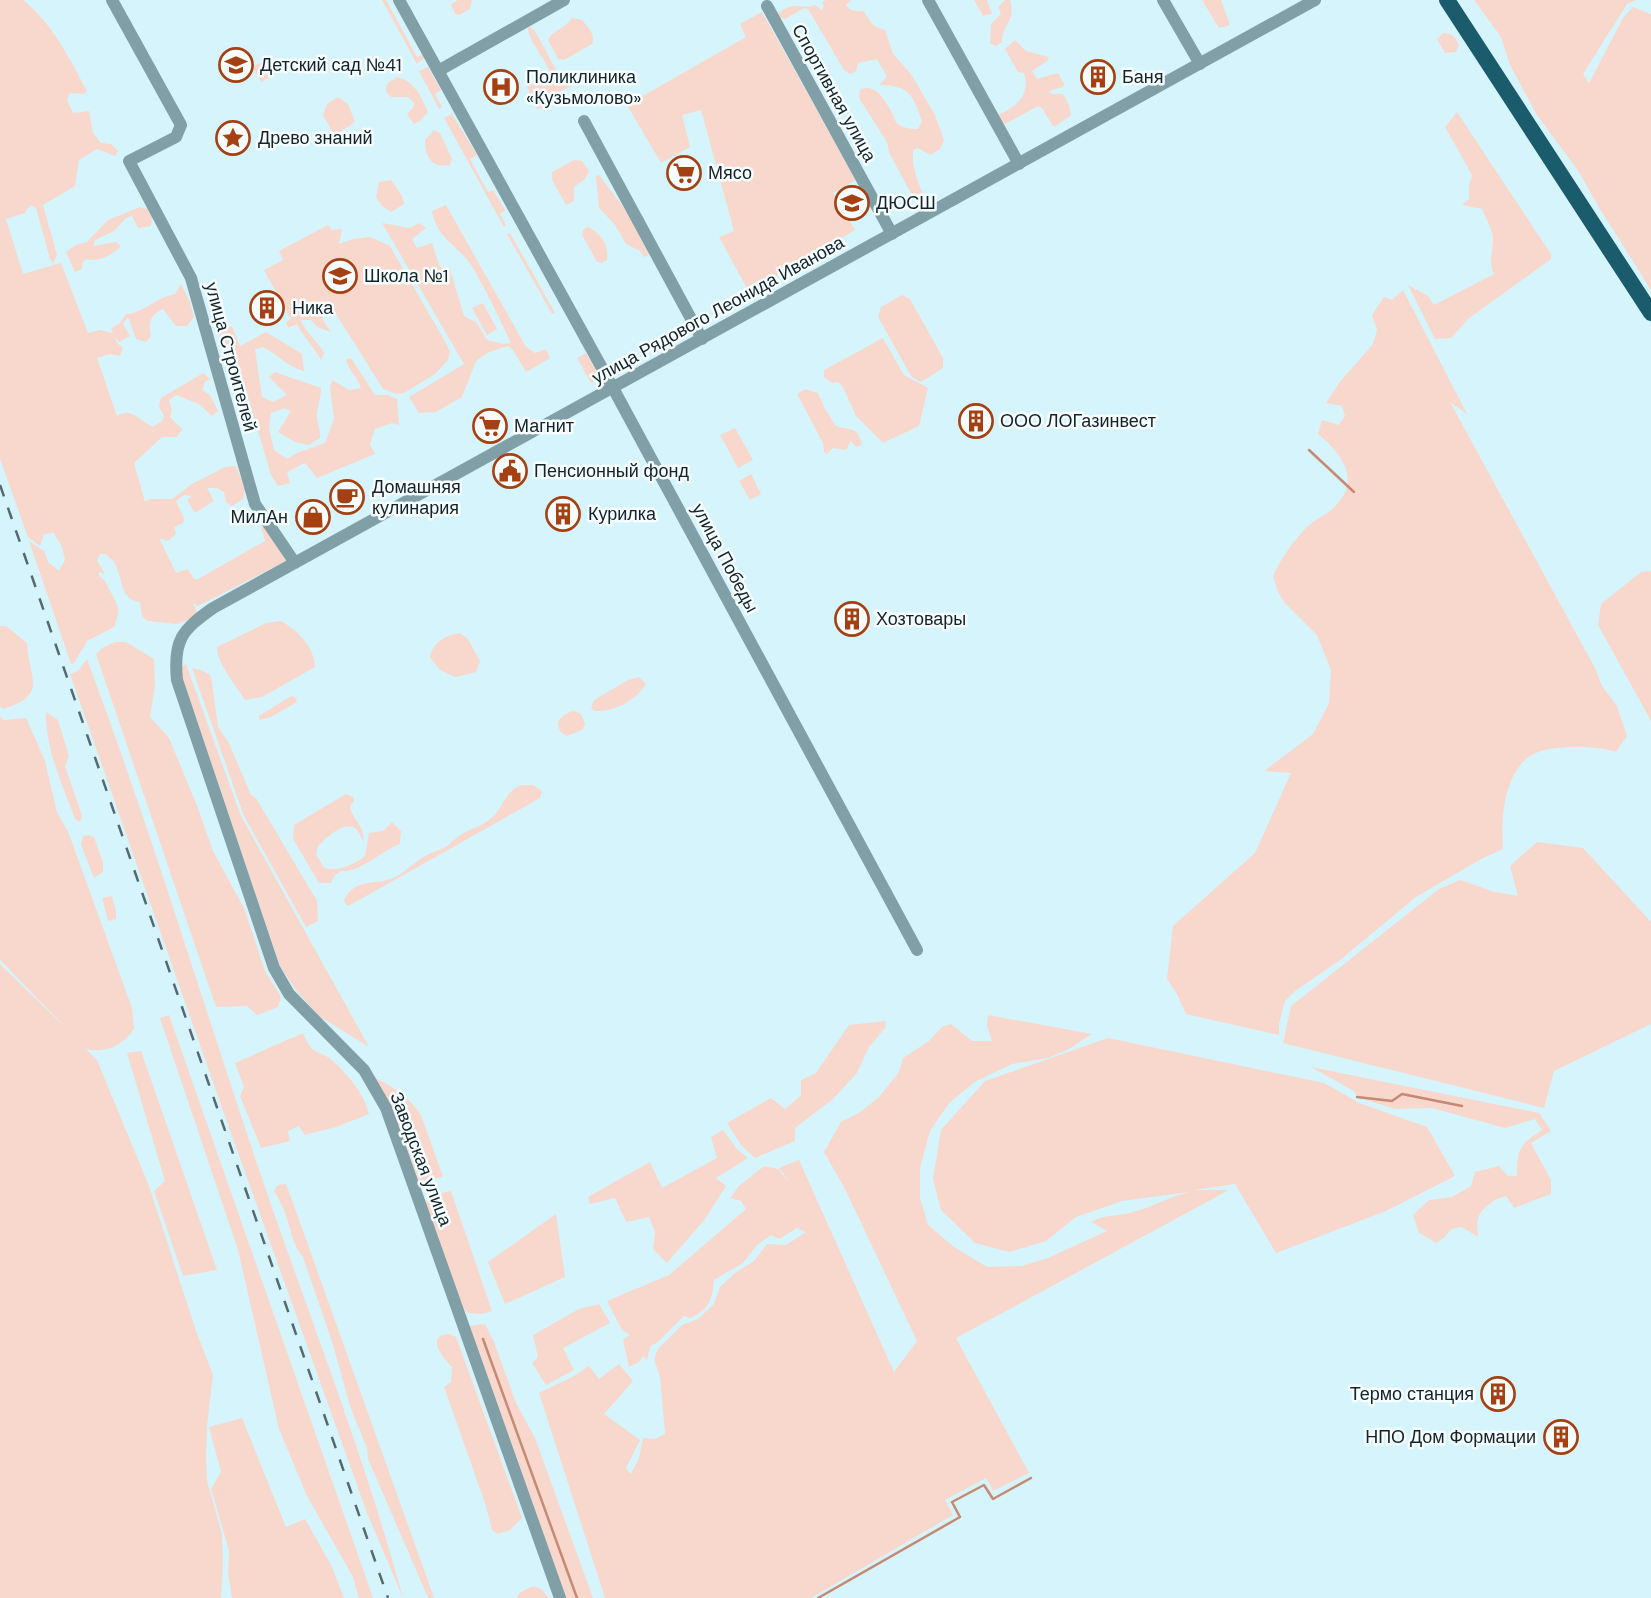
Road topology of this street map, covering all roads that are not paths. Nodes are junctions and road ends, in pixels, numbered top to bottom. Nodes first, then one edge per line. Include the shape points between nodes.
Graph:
1 (112, 0) edge
2 (399, 0) edge
3 (564, 0) edge
4 (928, 0) edge
5 (1163, 0) edge
6 (1315, 0) edge
7 (1447, 0) edge
8 (767, 6) dead end
9 (1200, 64) junction
10 (438, 71) junction
11 (584, 121) dead end
12 (1019, 163) junction
13 (892, 234) junction
14 (1651, 313) edge
15 (702, 339) junction
16 (613, 388) junction
17 (295, 563) junction
18 (177, 680) joint
19 (917, 950) dead end
20 (560, 1598) edge

1 - 17 street, улица Строителей via 181,125 176,137 129,161 191,278 255,504
2 - 10 street, улица Победы
3 - 10 street
4 - 12 street
5 - 9 street
6 - 9 street, улица Рядового Леонида Иванова
7 - 14 main road
8 - 13 street, Спортивная улица
9 - 12 street, улица Рядового Леонида Иванова
10 - 16 street, улица Победы
11 - 15 street
12 - 13 street, улица Рядового Леонида Иванова
13 - 15 street, улица Рядового Леонида Иванова
15 - 16 street, улица Рядового Леонида Иванова
16 - 17 street, улица Рядового Леонида Иванова
16 - 19 street, улица Победы
17 - 18 street, улица Рядового Леонида Иванова via 214,608 188,628 175,655
18 - 20 street, Заводская улица via 274,968 289,993 364,1070 386,1108

